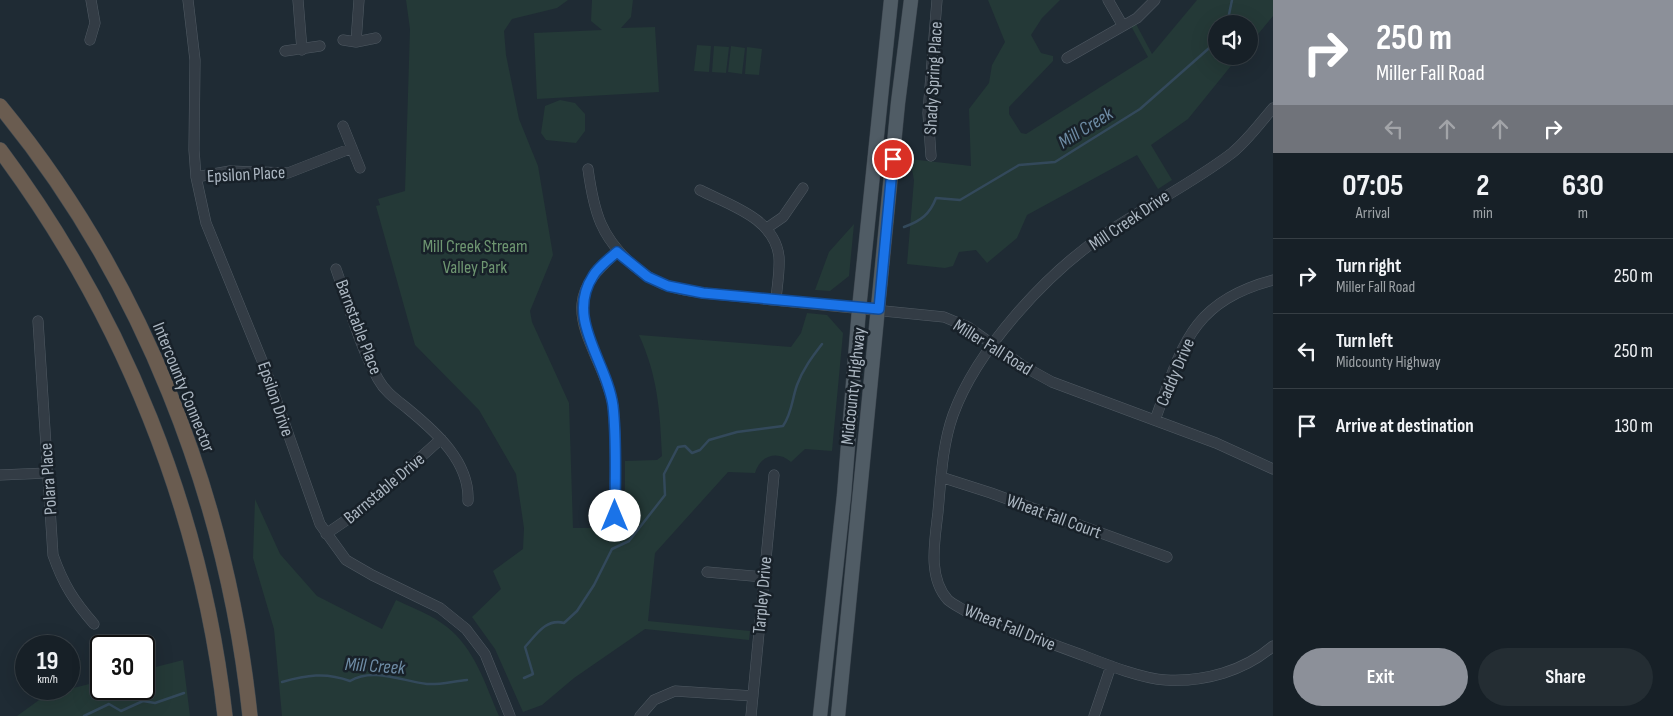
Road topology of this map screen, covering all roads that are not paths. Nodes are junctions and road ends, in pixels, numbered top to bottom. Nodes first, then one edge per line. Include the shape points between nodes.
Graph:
1 (91, 0) edge
2 (188, 0) edge
3 (298, 0) edge
4 (359, 0) edge
5 (891, 0) edge
6 (902, 0) edge
7 (911, 0) edge
8 (937, 0) edge
9 (1108, 0) edge
10 (1154, 0) edge
11 (1123, 26) junction
12 (376, 38) dead end
13 (90, 40) dead end
14 (343, 40) dead end
15 (356, 42) junction
16 (320, 46) dead end
17 (302, 50) junction
18 (285, 51) dead end
19 (1067, 58) dead end
20 (898, 103) junction
21 (0, 106) edge
22 (1271, 113) edge
23 (343, 126) dead end
24 (352, 148) junction
25 (0, 150) edge
26 (931, 156) dead end
27 (360, 168) dead end
28 (588, 169) dead end
29 (196, 177) junction
30 (803, 188) dead end
31 (700, 190) dead end
32 (767, 228) junction
33 (617, 252) junction
34 (336, 269) dead end
35 (1273, 280) edge
36 (776, 300) junction
37 (858, 309) junction
38 (879, 309) junction
39 (38, 321) dead end
40 (993, 343) junction
41 (1155, 420) junction
42 (441, 439) junction
43 (1273, 469) edge
44 (47, 473) junction
45 (0, 475) edge
46 (774, 475) dead end
47 (941, 477) junction
48 (468, 501) dead end
49 (615, 516) dead end
50 (326, 534) junction
51 (1167, 557) dead end
52 (708, 572) dead end
53 (764, 578) junction
54 (94, 624) dead end
55 (1273, 646) edge
56 (1111, 666) junction
57 (753, 696) junction
58 (225, 716) edge
59 (250, 716) edge
60 (510, 716) edge
61 (640, 716) edge
62 (751, 716) edge
63 (820, 716) edge
64 (838, 716) edge
65 (1094, 716) edge

1 - 13 street via 95,23
2 - 29 street, Epsilon Drive via 195,60
3 - 17 street
4 - 15 street
5 - 37 main road, Midcounty Highway
6 - 20 main road via 894,90
7 - 20 main road, Midcounty Highway
8 - 26 street, Shady Spring Place via 928,113
9 - 11 street
10 - 11 street via 1145,12
11 - 19 street
12 - 15 street
14 - 15 street
16 - 17 street
17 - 18 street
20 - 38 main road, Midcounty Highway
21 - 59 highway, Intercounty Connector via 27,139 93,241 162,376 190,445 222,557 235,615
22 - 40 street, Mill Creek Drive via 1232,152 1070,260
23 - 24 street
24 - 27 street
24 - 29 street, Epsilon Place via 288,173 230,171
25 - 58 highway via 72,258 113,331 152,420 175,485 200,574 215,641
28 - 33 street, Miller Fall Road via 599,220
29 - 50 street, Epsilon Drive via 206,223 265,368 314,512
30 - 32 street via 783,217
31 - 32 street
32 - 36 street via 779,257
33 - 36 street, Miller Fall Road via 648,277 668,286
33 - 49 street via 594,274 584,291 582,304 585,329 604,371 612,405
34 - 42 street, Barnstable Place via 366,355 379,381
35 - 41 street, Caddy Drive via 1234,293 1211,309 1193,330 1178,356
36 - 37 street, Miller Fall Road
37 - 38 street, Miller Fall Road
37 - 63 main road, Midcounty Highway via 844,495
38 - 40 street, Miller Fall Road via 944,317
38 - 64 main road, Midcounty Highway
39 - 44 street, Polara Place
40 - 41 street, Miller Fall Road via 1023,366 1052,382
40 - 47 street, Wheat Fall Drive via 967,384 953,415
41 - 43 street, Miller Fall Road via 1216,442
42 - 48 street, Barnstable Place via 469,486
42 - 50 street, Barnstable Drive via 364,508
44 - 45 street
44 - 54 street, Polara Place via 53,555 62,581
46 - 53 street, Tarpley Drive
47 - 51 street, Wheat Fall Court
47 - 56 street, Wheat Fall Drive via 934,553 936,575 950,601 967,612
50 - 60 street, Epsilon Drive via 346,560 440,608 466,629 484,654
52 - 53 street
53 - 57 street, Tarpley Drive
55 - 56 street, Wheat Fall Drive via 1253,661 1229,672 1194,680 1165,680
56 - 65 street
57 - 61 street via 675,691 654,700
57 - 62 street, Tarpley Drive

